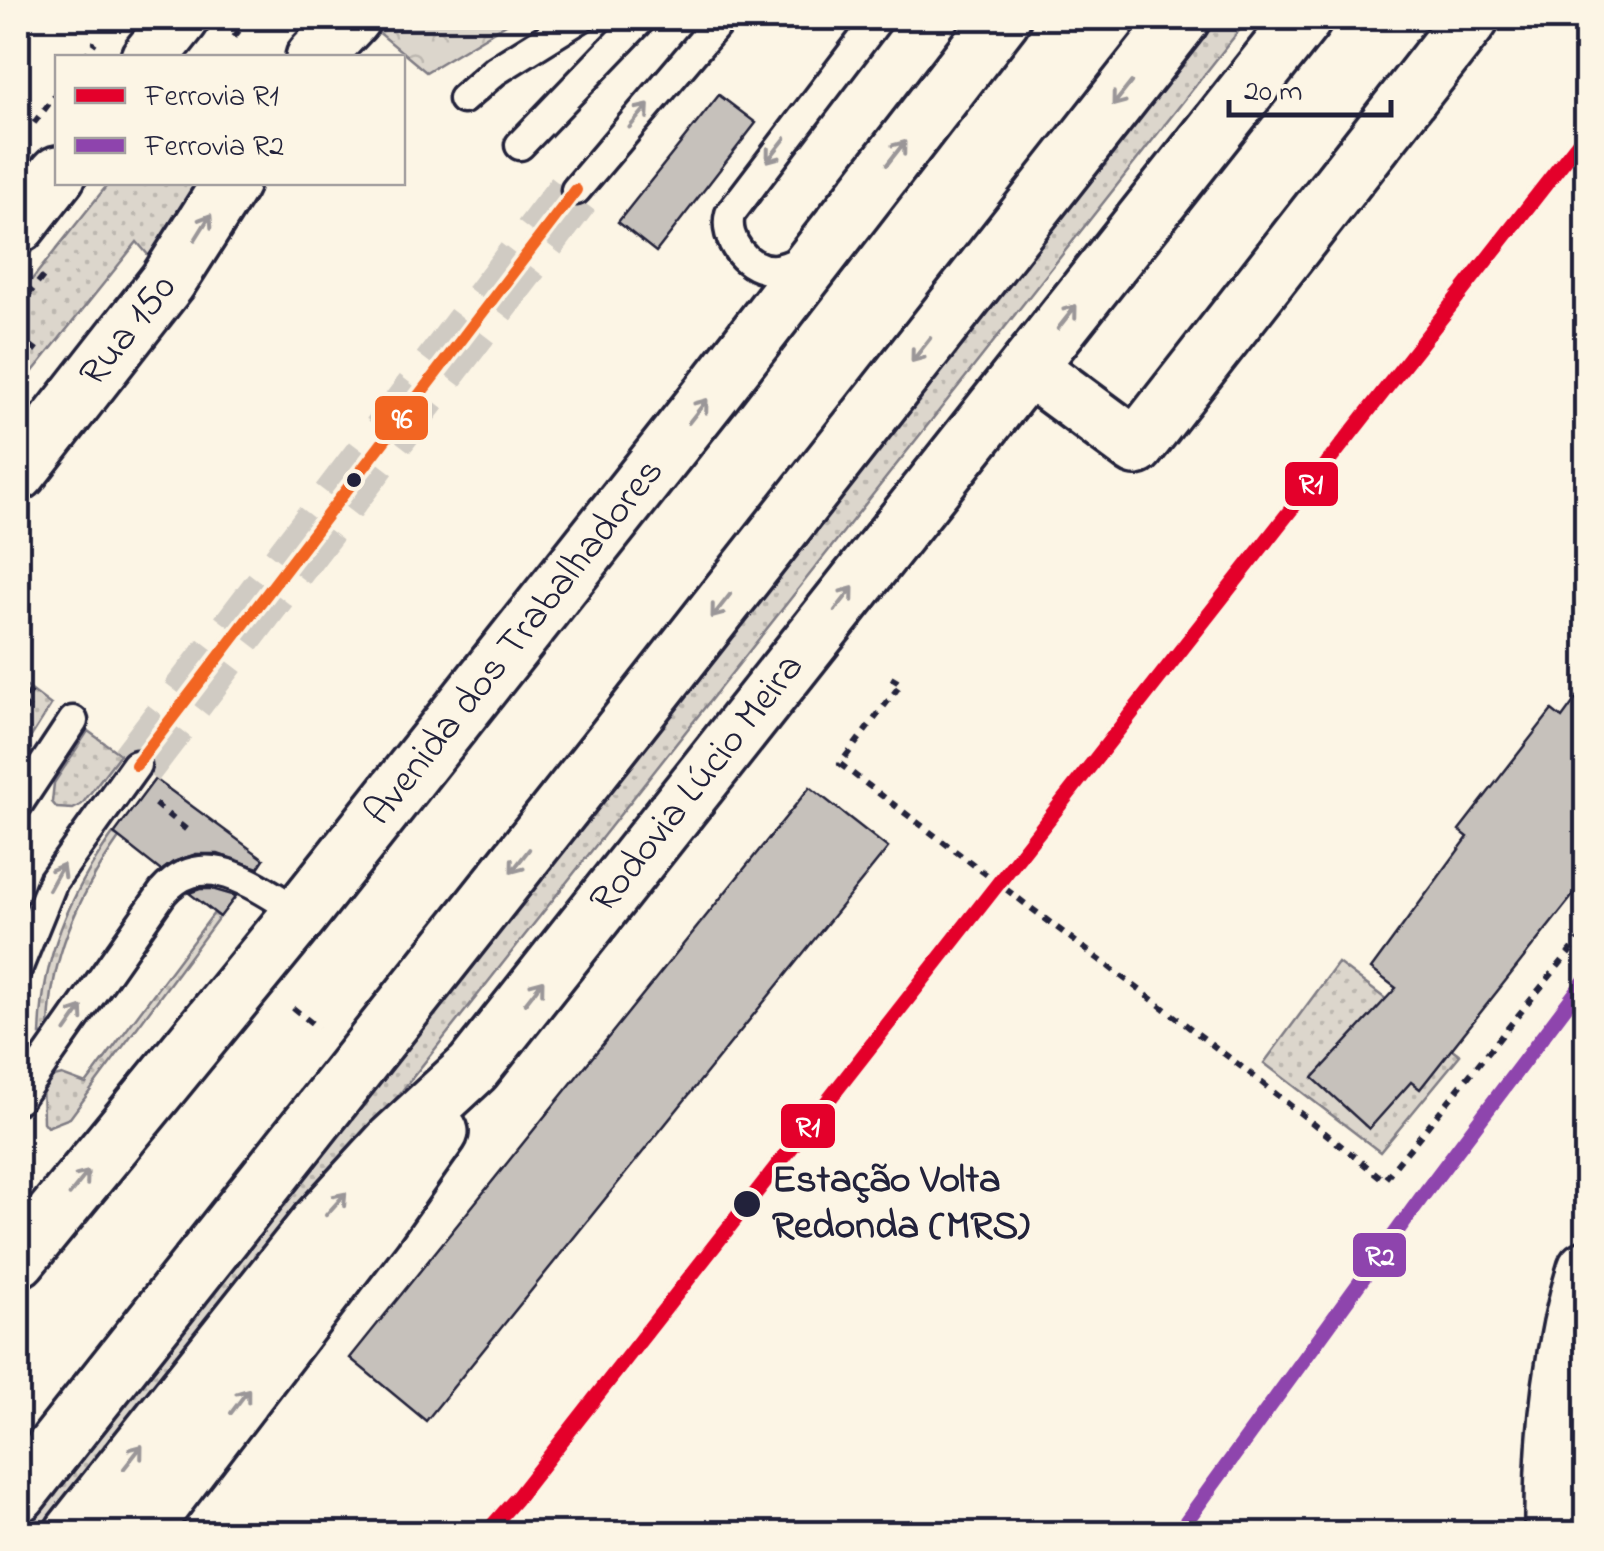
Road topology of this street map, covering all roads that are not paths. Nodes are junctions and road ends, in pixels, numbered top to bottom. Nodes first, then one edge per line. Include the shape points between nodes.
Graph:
1 (181, 18) edge
2 (352, 18) edge
3 (580, 18) edge
4 (642, 18) edge
5 (722, 18) edge
6 (879, 18) edge
7 (1002, 18) edge
8 (1182, 18) edge
9 (1304, 18) edge
10 (1471, 18) edge
11 (151, 55) edge
12 (317, 55) edge
13 (463, 98) dead end
14 (520, 146) dead end
15 (42, 153) edge
16 (228, 185) edge
17 (576, 190) tunnel mouth
18 (18, 226) edge
19 (820, 252) junction
20 (1028, 366) junction
21 (18, 473) edge
22 (73, 720) dead end
23 (136, 765) tunnel mouth
24 (18, 804) edge
25 (300, 913) junction
26 (18, 967) edge
27 (473, 1068) junction
28 (18, 1098) edge
29 (18, 1259) edge
30 (1586, 1268) edge
31 (18, 1494) edge
32 (72, 1534) edge
33 (138, 1534) edge
34 (1553, 1534) edge

1 - 11 main road
2 - 12 main road
3 - 13 lane
4 - 14 lane
17 -> 5 lane
6 -> 19 lane via 730,214 729,236 757,266 778,270
19 -> 7 main road, Avenida dos Trabalhadores
8 -> 31 main road
20 -> 9 main road, Rodovia Lúcio Meira
10 - 20 main road via 1136,446
15 - 18 main road
21 -> 16 main road, Rua 150 via 168,281
25 -> 19 main road, Avenida dos Trabalhadores
27 -> 20 main road, Rodovia Lúcio Meira
22 - 24 lane
26 -> 23 lane via 53,881
28 -> 25 lane via 182,874 233,875
29 -> 25 main road, Avenida dos Trabalhadores
32 -> 27 main road, Rodovia Lúcio Meira via 318,1224
33 -> 27 main road via 401,1189
30 - 34 main road via 1556,1416

